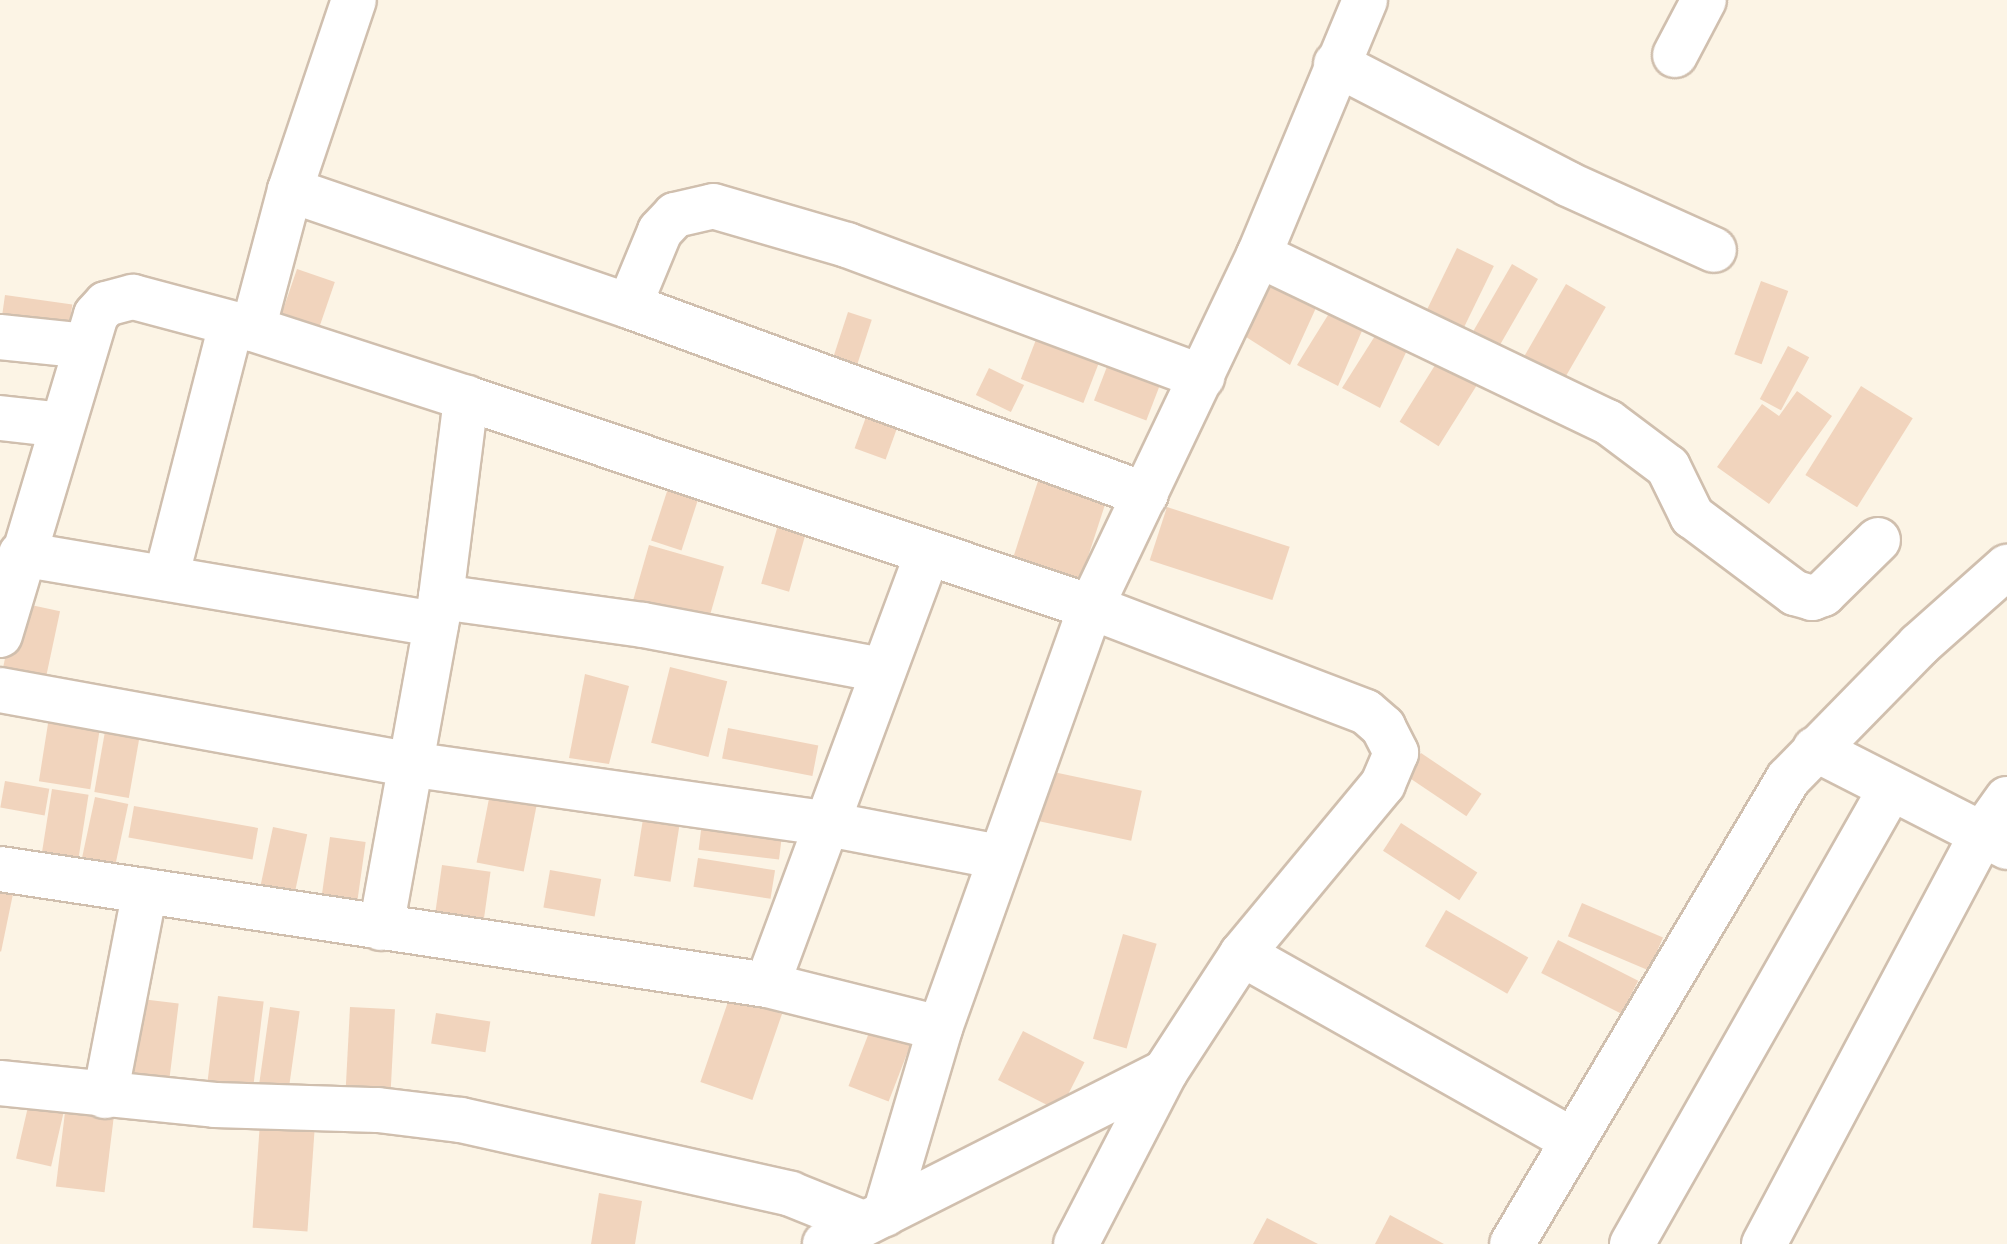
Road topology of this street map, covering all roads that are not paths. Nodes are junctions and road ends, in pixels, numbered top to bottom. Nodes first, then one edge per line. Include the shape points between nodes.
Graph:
1 (354, 0) edge
2 (1365, 0) edge
3 (1704, 0) edge
4 (1675, 55) dead end
5 (1336, 64) junction
6 (290, 190) junction
7 (1714, 250) dead end
8 (1259, 255) junction
9 (629, 306) junction
10 (242, 326) junction
11 (0, 337) edge
12 (86, 346) junction
13 (1202, 377) junction
14 (466, 398) junction
15 (0, 418) edge
16 (62, 425) junction
17 (1146, 495) junction
18 (1878, 540) dead end
19 (21, 554) junction
20 (927, 555) junction
21 (2007, 567) edge
22 (166, 578) junction
23 (1091, 607) junction
24 (438, 611) junction
25 (0, 635) edge
26 (882, 670) junction
27 (0, 690) edge
28 (1815, 749) junction
29 (409, 764) junction
30 (1891, 788) junction
31 (2007, 799) edge
32 (828, 824) junction
33 (1994, 840) edge
34 (1000, 857) junction
35 (0, 869) edge
36 (145, 891) junction
37 (381, 928) junction
38 (1242, 954) junction
39 (767, 985) junction
40 (940, 1028) junction
41 (1165, 1072) junction
42 (0, 1083) edge
43 (105, 1096) junction
44 (1570, 1139) junction
45 (874, 1219) junction
46 (825, 1244) edge
47 (1076, 1244) edge
48 (1512, 1244) edge
49 (1632, 1244) edge
50 (1764, 1244) edge

1 - 6 street
2 - 5 street
3 - 4 street
5 - 7 street via 1568,184
5 - 8 street
6 - 9 street
6 - 10 street
8 - 13 street
8 - 18 street via 1608,422 1668,467 1692,516 1804,597 1823,594
9 - 13 street via 660,231 675,215 713,206 847,245
9 - 17 street
10 - 12 street via 120,297 96,315
10 - 14 street
10 - 22 street
11 - 12 street
12 - 16 street
13 - 17 street
14 - 20 street
14 - 24 street
15 - 16 street
16 - 19 street
17 - 23 street
19 - 22 street
19 - 25 street
20 - 23 street
20 - 26 street
21 - 28 street
22 - 24 street
23 - 34 street
23 - 38 street via 1366,712 1393,740 1396,753 1383,784
24 - 26 street via 643,625
24 - 29 street
26 - 32 street
27 - 29 street
28 - 30 street
28 - 44 street via 1761,818
29 - 32 street
29 - 37 street
30 - 33 street
30 - 49 street
31 - 33 street
32 - 34 street
32 - 39 street
33 - 50 street
34 - 40 street
35 - 36 street
36 - 37 street
36 - 43 street
37 - 39 street
38 - 41 street
38 - 44 street
39 - 40 street
40 - 45 street
41 - 45 street
41 - 47 street
42 - 43 street
43 - 45 street via 378,1110 461,1120 791,1194
44 - 48 street
45 - 46 street

